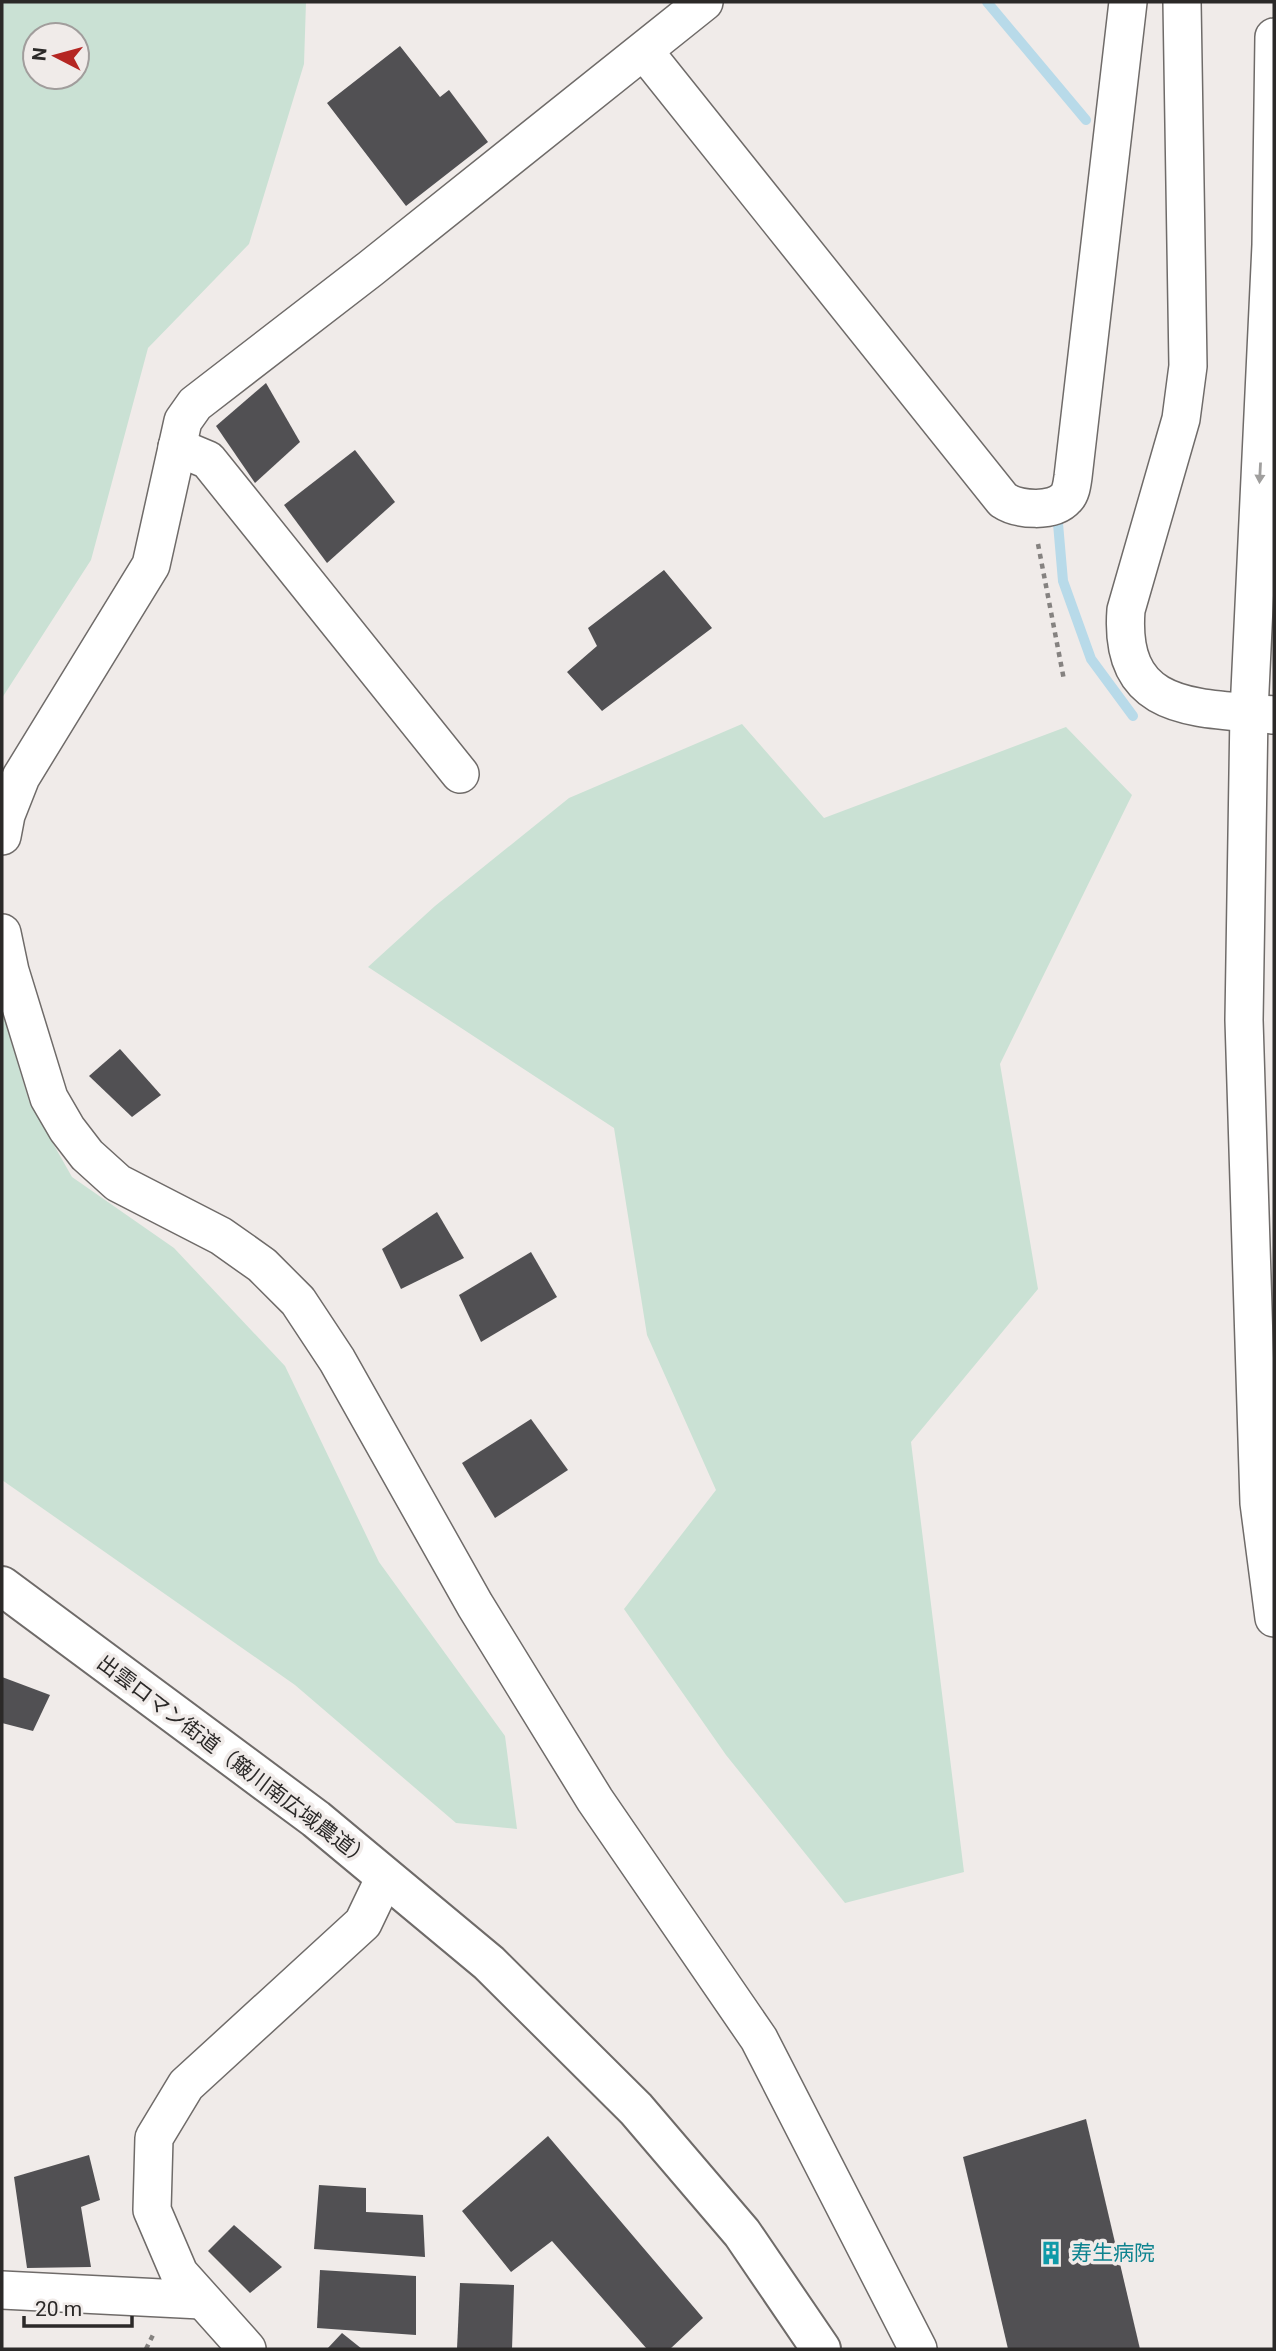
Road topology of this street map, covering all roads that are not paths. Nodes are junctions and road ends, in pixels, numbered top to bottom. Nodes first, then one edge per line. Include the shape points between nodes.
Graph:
1 (704, 2) edge
2 (1128, 2) edge
3 (1182, 2) edge
4 (1274, 37) edge
5 (644, 51) junction
6 (177, 447) junction
7 (1261, 714) edge
8 (460, 774) dead end
9 (2, 836) edge
10 (2, 933) edge
11 (2, 1587) edge
12 (1274, 1618) edge
13 (385, 1877) junction
14 (2, 2290) edge
15 (201, 2300) junction
16 (247, 2349) edge
17 (821, 2349) edge
18 (918, 2349) edge

1 - 5 street
2 - 5 street via 1073,477 1069,495 1046,506 1019,508 1003,500
3 - 7 street via 1188,366 1181,419 1126,610 1124,634 1130,659 1142,680 1160,696 1184,706
4 -> 7 street
5 - 6 street via 213,388 183,421
6 - 8 street via 208,460
6 - 9 street via 151,565 21,777
7 - 12 street via 1244,1020 1259,1503
10 - 18 street via 49,1098 67,1129 118,1183 221,1236 262,1265 298,1301 595,1800 759,2039
11 - 13 street, 出雲ロマン街道（簸川南広域農道） via 316,1819
13 - 15 street via 363,1923 186,2084 154,2138 152,2210 179,2273
13 - 17 street, 出雲ロマン街道（簸川南広域農道） via 489,1963 636,2109 743,2233
14 - 15 street
15 - 16 street

